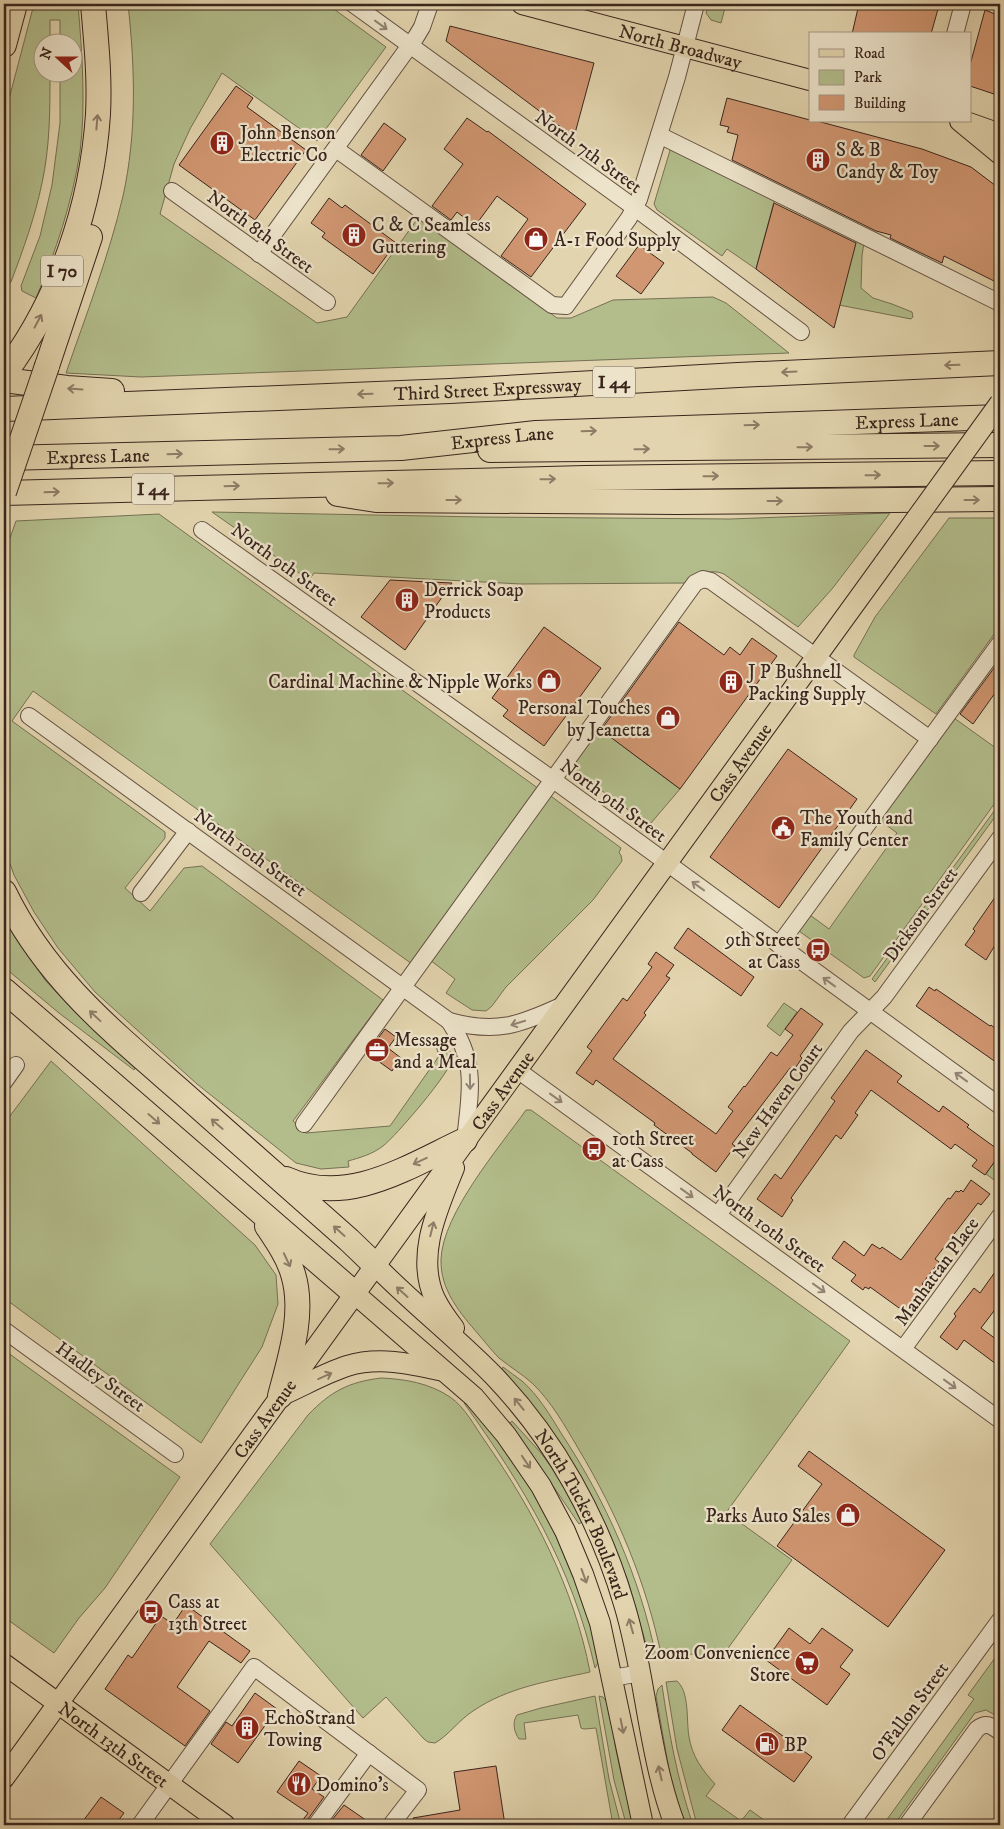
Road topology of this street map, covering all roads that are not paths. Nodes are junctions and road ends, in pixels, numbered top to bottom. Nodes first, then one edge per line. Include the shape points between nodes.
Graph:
1 (15, 4) edge
2 (93, 4) edge
3 (352, 4) edge
4 (430, 4) edge
5 (522, 4) edge
6 (696, 4) edge
7 (962, 4) edge
8 (955, 32) edge
9 (4, 46) edge
10 (409, 46) junction
11 (684, 47) junction
12 (809, 80) edge
13 (961, 122) edge
14 (967, 122) edge
15 (1000, 134) edge
16 (659, 135) junction
17 (336, 148) junction
18 (1000, 154) edge
19 (91, 171) junction
20 (172, 191) dead end
21 (635, 208) junction
22 (260, 254) junction
23 (327, 302) dead end
24 (1000, 303) edge
25 (801, 332) dead end
26 (1000, 363) edge
27 (7, 372) edge
28 (228, 399) junction
29 (1000, 403) edge
30 (4, 409) edge
31 (1000, 417) edge
32 (1000, 446) edge
33 (401, 448) junction
34 (4, 458) edge
35 (1000, 473) edge
36 (302, 484) junction
37 (4, 492) edge
38 (1000, 500) edge
39 (202, 530) dead end
40 (1000, 643) edge
41 (816, 657) junction
42 (29, 716) dead end
43 (930, 739) junction
44 (552, 780) junction
45 (188, 831) junction
46 (1000, 838) edge
47 (666, 863) junction
48 (4, 892) edge
49 (141, 893) dead end
50 (779, 945) junction
51 (402, 987) junction
52 (4, 990) edge
53 (563, 1005) junction
54 (870, 1011) junction
55 (449, 1021) junction
56 (16, 1065) dead end
57 (516, 1069) junction
58 (4, 1082) edge
59 (1000, 1106) edge
60 (304, 1124) dead end
61 (465, 1140) junction
62 (275, 1174) junction
63 (252, 1204) junction
64 (718, 1215) junction
65 (1000, 1216) edge
66 (375, 1265) junction
67 (354, 1294) junction
68 (4, 1330) edge
69 (903, 1349) junction
70 (470, 1353) junction
71 (447, 1372) junction
72 (280, 1396) junction
73 (1000, 1420) edge
74 (175, 1454) dead end
75 (1000, 1620) edge
76 (4, 1664) edge
77 (641, 1673) junction
78 (612, 1678) junction
79 (58, 1704) junction
80 (997, 1729) edge
81 (369, 1753) junction
82 (4, 1778) edge
83 (169, 1784) junction
84 (140, 1825) edge
85 (225, 1825) edge
86 (316, 1825) edge
87 (391, 1825) edge
88 (643, 1825) edge
89 (675, 1825) edge
90 (850, 1825) edge
91 (907, 1825) edge

1 - 9 highway
19 -> 2 highway, I 70 via 98,82
3 -> 10 street, North 7th Street
4 - 10 street via 422,27
5 - 11 main road, North Broadway
6 - 11 street
7 - 8 street
10 - 17 street
10 - 21 street, North 7th Street
11 - 12 main road, North Broadway
11 - 16 street
13 - 18 main road
14 - 15 main road
16 - 21 street
16 - 24 street
17 - 21 street via 552,305 566,306
17 - 22 street
27 -> 19 highway, I 70 via 34,330 61,275 76,233
19 - 37 highway, bridge via 95,200 87,250
20 - 22 street, North 8th Street
21 - 25 street, North 7th Street
22 - 23 street, North 8th Street
26 -> 28 highway, Third Street Expressway / I 44
28 -> 27 highway via 67,388
28 - 30 highway, Third Street Expressway / I 44
29 - 41 main road, Cass Avenue, bridge
33 -> 31 highway, Express Lane via 536,433
33 -> 32 highway via 518,451
34 -> 33 highway, Express Lane
36 -> 35 highway, I 44
37 -> 36 highway, I 44
36 -> 38 highway via 333,494 376,500
39 - 44 street, North 9th Street
40 - 43 street
41 - 43 street
41 - 44 street via 711,581 695,583
41 - 47 main road, Cass Avenue
42 - 45 street, North 10th Street
43 - 50 street
44 - 47 street, North 9th Street
44 - 51 street
45 - 49 street
45 - 51 street, North 10th Street
46 - 54 street, Dickson Street via 884,997
50 -> 47 street, North 9th Street
47 - 53 main road, Cass Avenue
62 -> 48 highway via 85,1006 45,961
54 -> 50 street, North 9th Street
51 - 55 street, North 10th Street
51 - 60 street
52 -> 63 highway
53 -> 55 street, North 10th Street via 510,1026 474,1027
53 - 57 main road, Cass Avenue
59 -> 54 street, North 9th Street
54 - 64 street, New Haven Court via 851,1031
55 -> 61 street, North 10th Street via 462,1042 470,1069
56 - 58 street
57 - 61 main road, Cass Avenue
57 -> 64 street, North 10th Street
61 -> 62 highway via 356,1187 312,1188
61 - 66 main road, Cass Avenue
70 -> 61 main road via 434,1298 427,1261 439,1204
66 -> 62 highway
63 - 67 highway
63 -> 72 highway via 287,1258 296,1289 292,1351
64 -> 69 street, North 10th Street
65 - 69 street, Manhattan Place
66 - 67 main road, Cass Avenue
70 -> 66 main road, North Tucker Boulevard
67 - 71 main road, North Tucker Boulevard
67 - 72 main road, Cass Avenue
68 - 74 street, Hadley Street
69 -> 73 street, North 10th Street
77 -> 70 main road, North Tucker Boulevard via 614,1570 574,1483 516,1400
72 -> 71 main road via 347,1366 367,1362 405,1363
71 -> 78 main road, North Tucker Boulevard via 486,1409 541,1486 584,1574 600,1623
72 - 79 main road, Cass Avenue
75 - 90 street, O'Fallon Street
76 - 79 main road, North 13th Street
77 - 78 street
89 -> 77 main road, North Tucker Boulevard via 656,1754
78 -> 88 main road, North Tucker Boulevard
79 - 82 main road, Cass Avenue
79 - 83 main road, North 13th Street
80 - 91 street via 988,1724 977,1730
81 - 83 street via 254,1667
81 - 86 street
81 - 87 street via 418,1790
83 - 84 street
83 - 85 main road, North 13th Street

